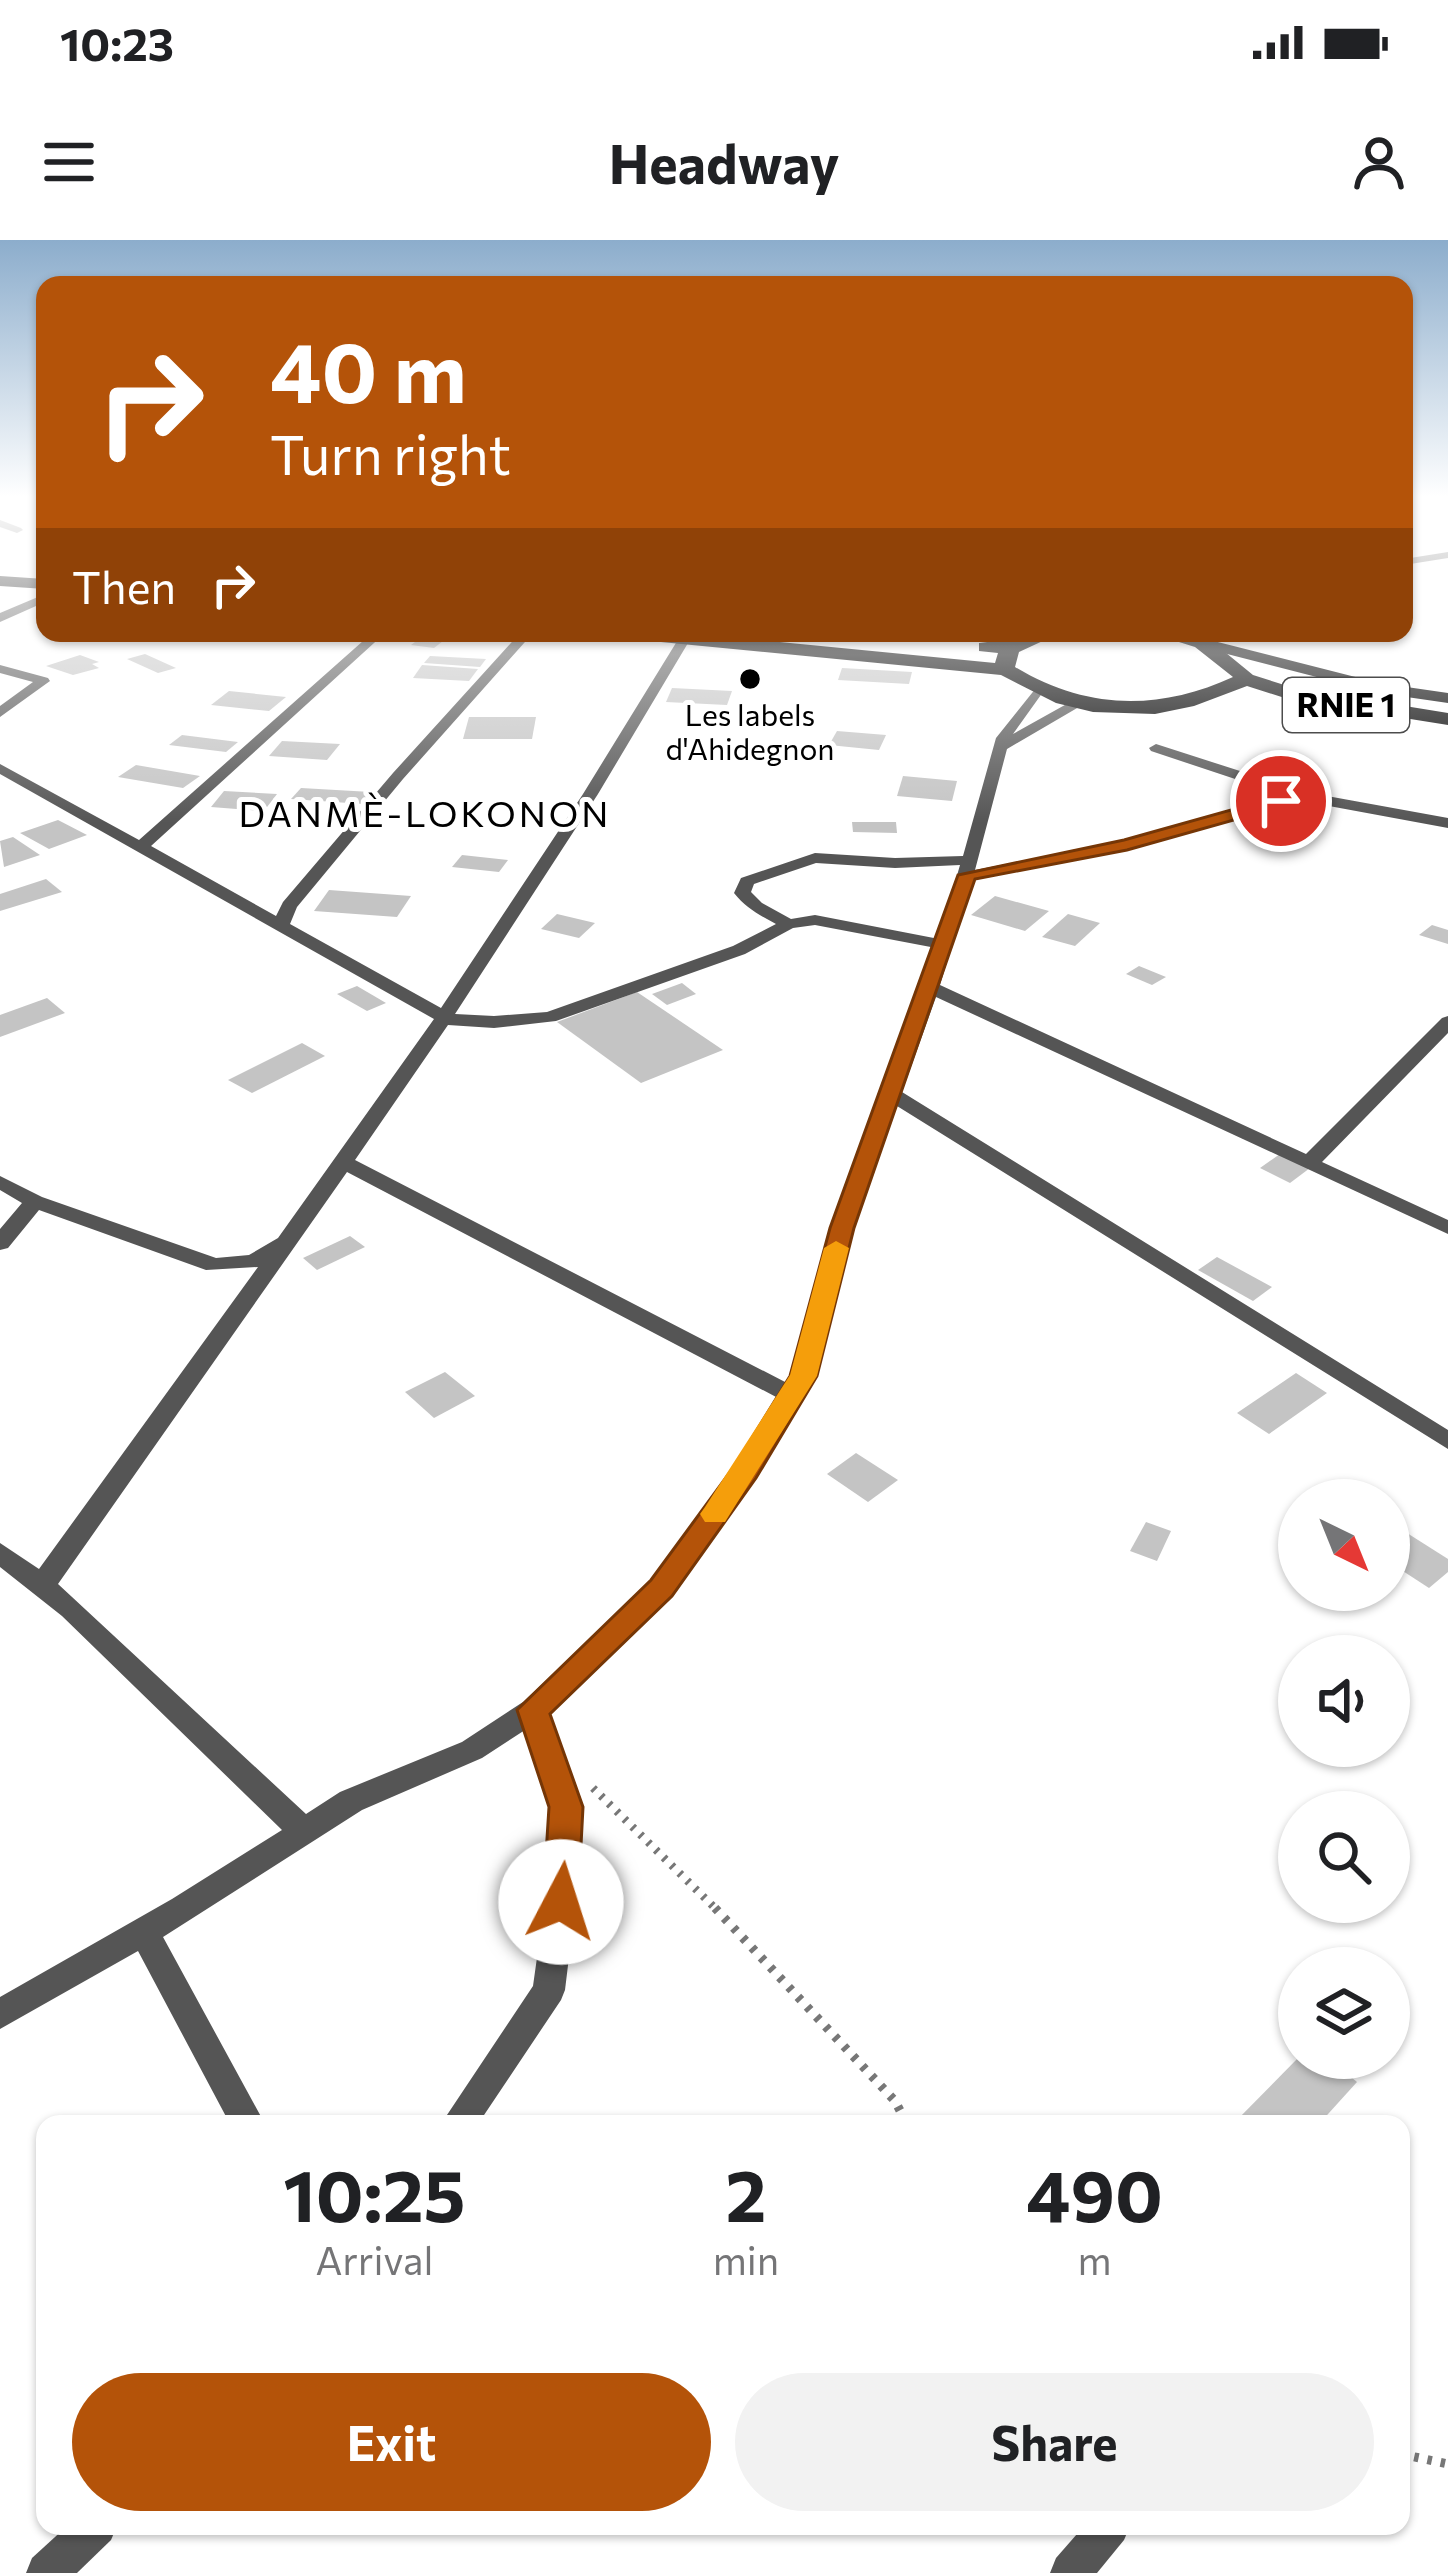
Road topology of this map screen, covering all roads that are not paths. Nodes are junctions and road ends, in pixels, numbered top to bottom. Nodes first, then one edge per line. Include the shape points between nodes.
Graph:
1 (369, 642) edge
2 (519, 642) edge
3 (683, 642) edge
4 (725, 642) edge
5 (922, 642) edge
6 (1024, 642) edge
7 (1196, 642) edge
8 (1202, 644) junction
9 (1011, 648) junction
10 (0, 669) edge
11 (1006, 670) junction
12 (1329, 675) junction
13 (1244, 676) junction
14 (1036, 692) junction
15 (1211, 698) junction
16 (1448, 698) edge
17 (1078, 704) junction
18 (0, 713) edge
19 (1448, 719) edge
20 (1448, 738) edge
21 (1002, 746) junction
22 (1156, 748) dead end
23 (0, 768) edge
24 (1302, 796) junction
25 (1448, 823) edge
26 (143, 844) junction
27 (970, 867) junction
28 (789, 924) junction
29 (281, 926) junction
30 (946, 945) junction
31 (929, 987) junction
32 (447, 1019) junction
33 (1448, 1022) edge
34 (889, 1093) junction
35 (344, 1162) junction
36 (1309, 1163) junction
37 (0, 1183) edge
38 (35, 1202) junction
39 (1448, 1228) edge
40 (0, 1243) edge
41 (286, 1243) junction
42 (792, 1395) junction
43 (1448, 1441) edge
44 (0, 1553) edge
45 (42, 1586) junction
46 (538, 1725) junction
47 (301, 1829) junction
48 (144, 1932) junction
49 (0, 2014) edge
50 (243, 2115) edge
51 (464, 2115) edge
52 (87, 2535) edge
53 (1103, 2535) edge
54 (47, 2573) edge
55 (1071, 2573) edge

1 - 26 street
2 - 29 street via 289,906
3 - 32 street
4 - 11 highway
5 - 9 highway
6 - 9 highway
7 - 8 highway, RNIE 1
8 - 12 main road
8 - 13 highway, RNIE 1
9 - 11 highway
10 - 18 street via 43,681
11 - 14 highway, RNIE 1
12 - 13 main road via 1280,669
12 - 16 main road
13 - 15 highway, RNIE 1
13 - 19 highway, RNIE 1 via 1334,704
14 - 17 highway, RNIE 1
14 - 21 street
15 - 17 highway, RNIE 1 via 1126,710
15 - 20 highway, RNIE 1
17 - 21 street
21 - 27 street
22 - 24 street
23 - 26 street
24 - 25 street
24 - 27 street via 1127,845
26 - 29 street
27 - 28 street via 814,858 747,881 742,893 756,908
27 - 30 street
28 - 30 street via 815,920
28 - 32 street via 739,950 550,1016
29 - 32 street
30 - 31 street
31 - 34 street
31 - 36 street
32 - 35 street
33 - 36 street
34 - 42 street
34 - 43 street
35 - 41 street
35 - 42 street
36 - 39 street
37 - 38 street
38 - 40 street
38 - 41 street via 214,1265 254,1262
41 - 45 street
42 - 46 street via 662,1588
44 - 45 street
45 - 47 street
46 - 47 street
46 - 51 street via 566,1807 549,1990
47 - 48 street
48 - 49 street
48 - 50 street
52 - 54 street
53 - 55 street

